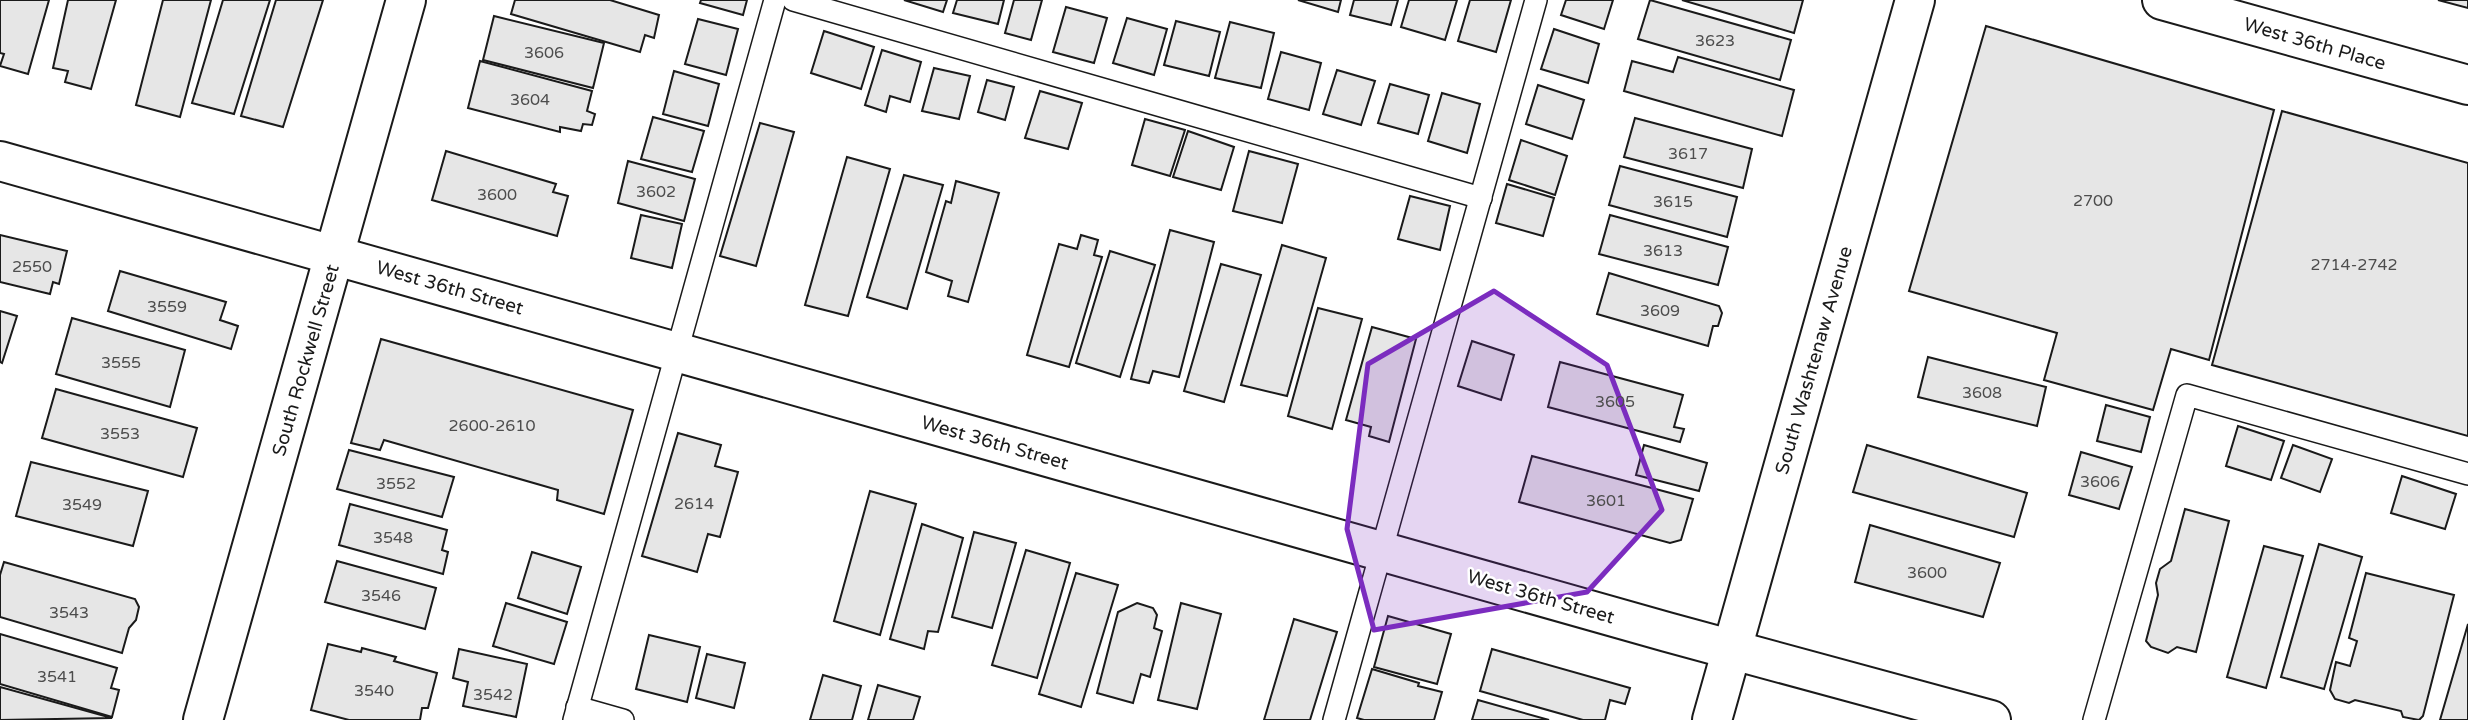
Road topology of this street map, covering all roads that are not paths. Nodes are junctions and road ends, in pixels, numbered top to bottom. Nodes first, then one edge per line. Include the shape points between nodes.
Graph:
1 (406, 0) edge
2 (775, 0) edge
3 (793, 0) edge
4 (1536, 0) edge
5 (1915, 0) edge
6 (2162, 0) edge
7 (2468, 85) edge
8 (0, 161) edge
9 (1481, 198) junction
10 (334, 255) junction
11 (677, 352) junction
12 (2468, 474) edge
13 (1381, 551) junction
14 (1732, 650) junction
15 (576, 714) edge
16 (203, 720) edge
17 (623, 720) edge
18 (1334, 720) edge
19 (1712, 720) edge
20 (1991, 720) edge
21 (2094, 720) edge

1 - 10 street, South Rockwell Street
2 - 11 lane
3 - 9 lane
4 - 9 lane
5 - 14 street, South Washtenaw Avenue
6 - 7 street, West 36th Place
8 - 10 street, West 36th Street
9 - 13 lane
10 - 11 street, West 36th Street
10 - 16 street, South Rockwell Street
11 - 13 street, West 36th Street
11 - 15 lane
12 - 21 lane via 2187,395
13 - 14 street, West 36th Street
13 - 18 lane
14 - 19 street, South Washtenaw Avenue
14 - 20 street, West 36th Street
15 - 17 lane

